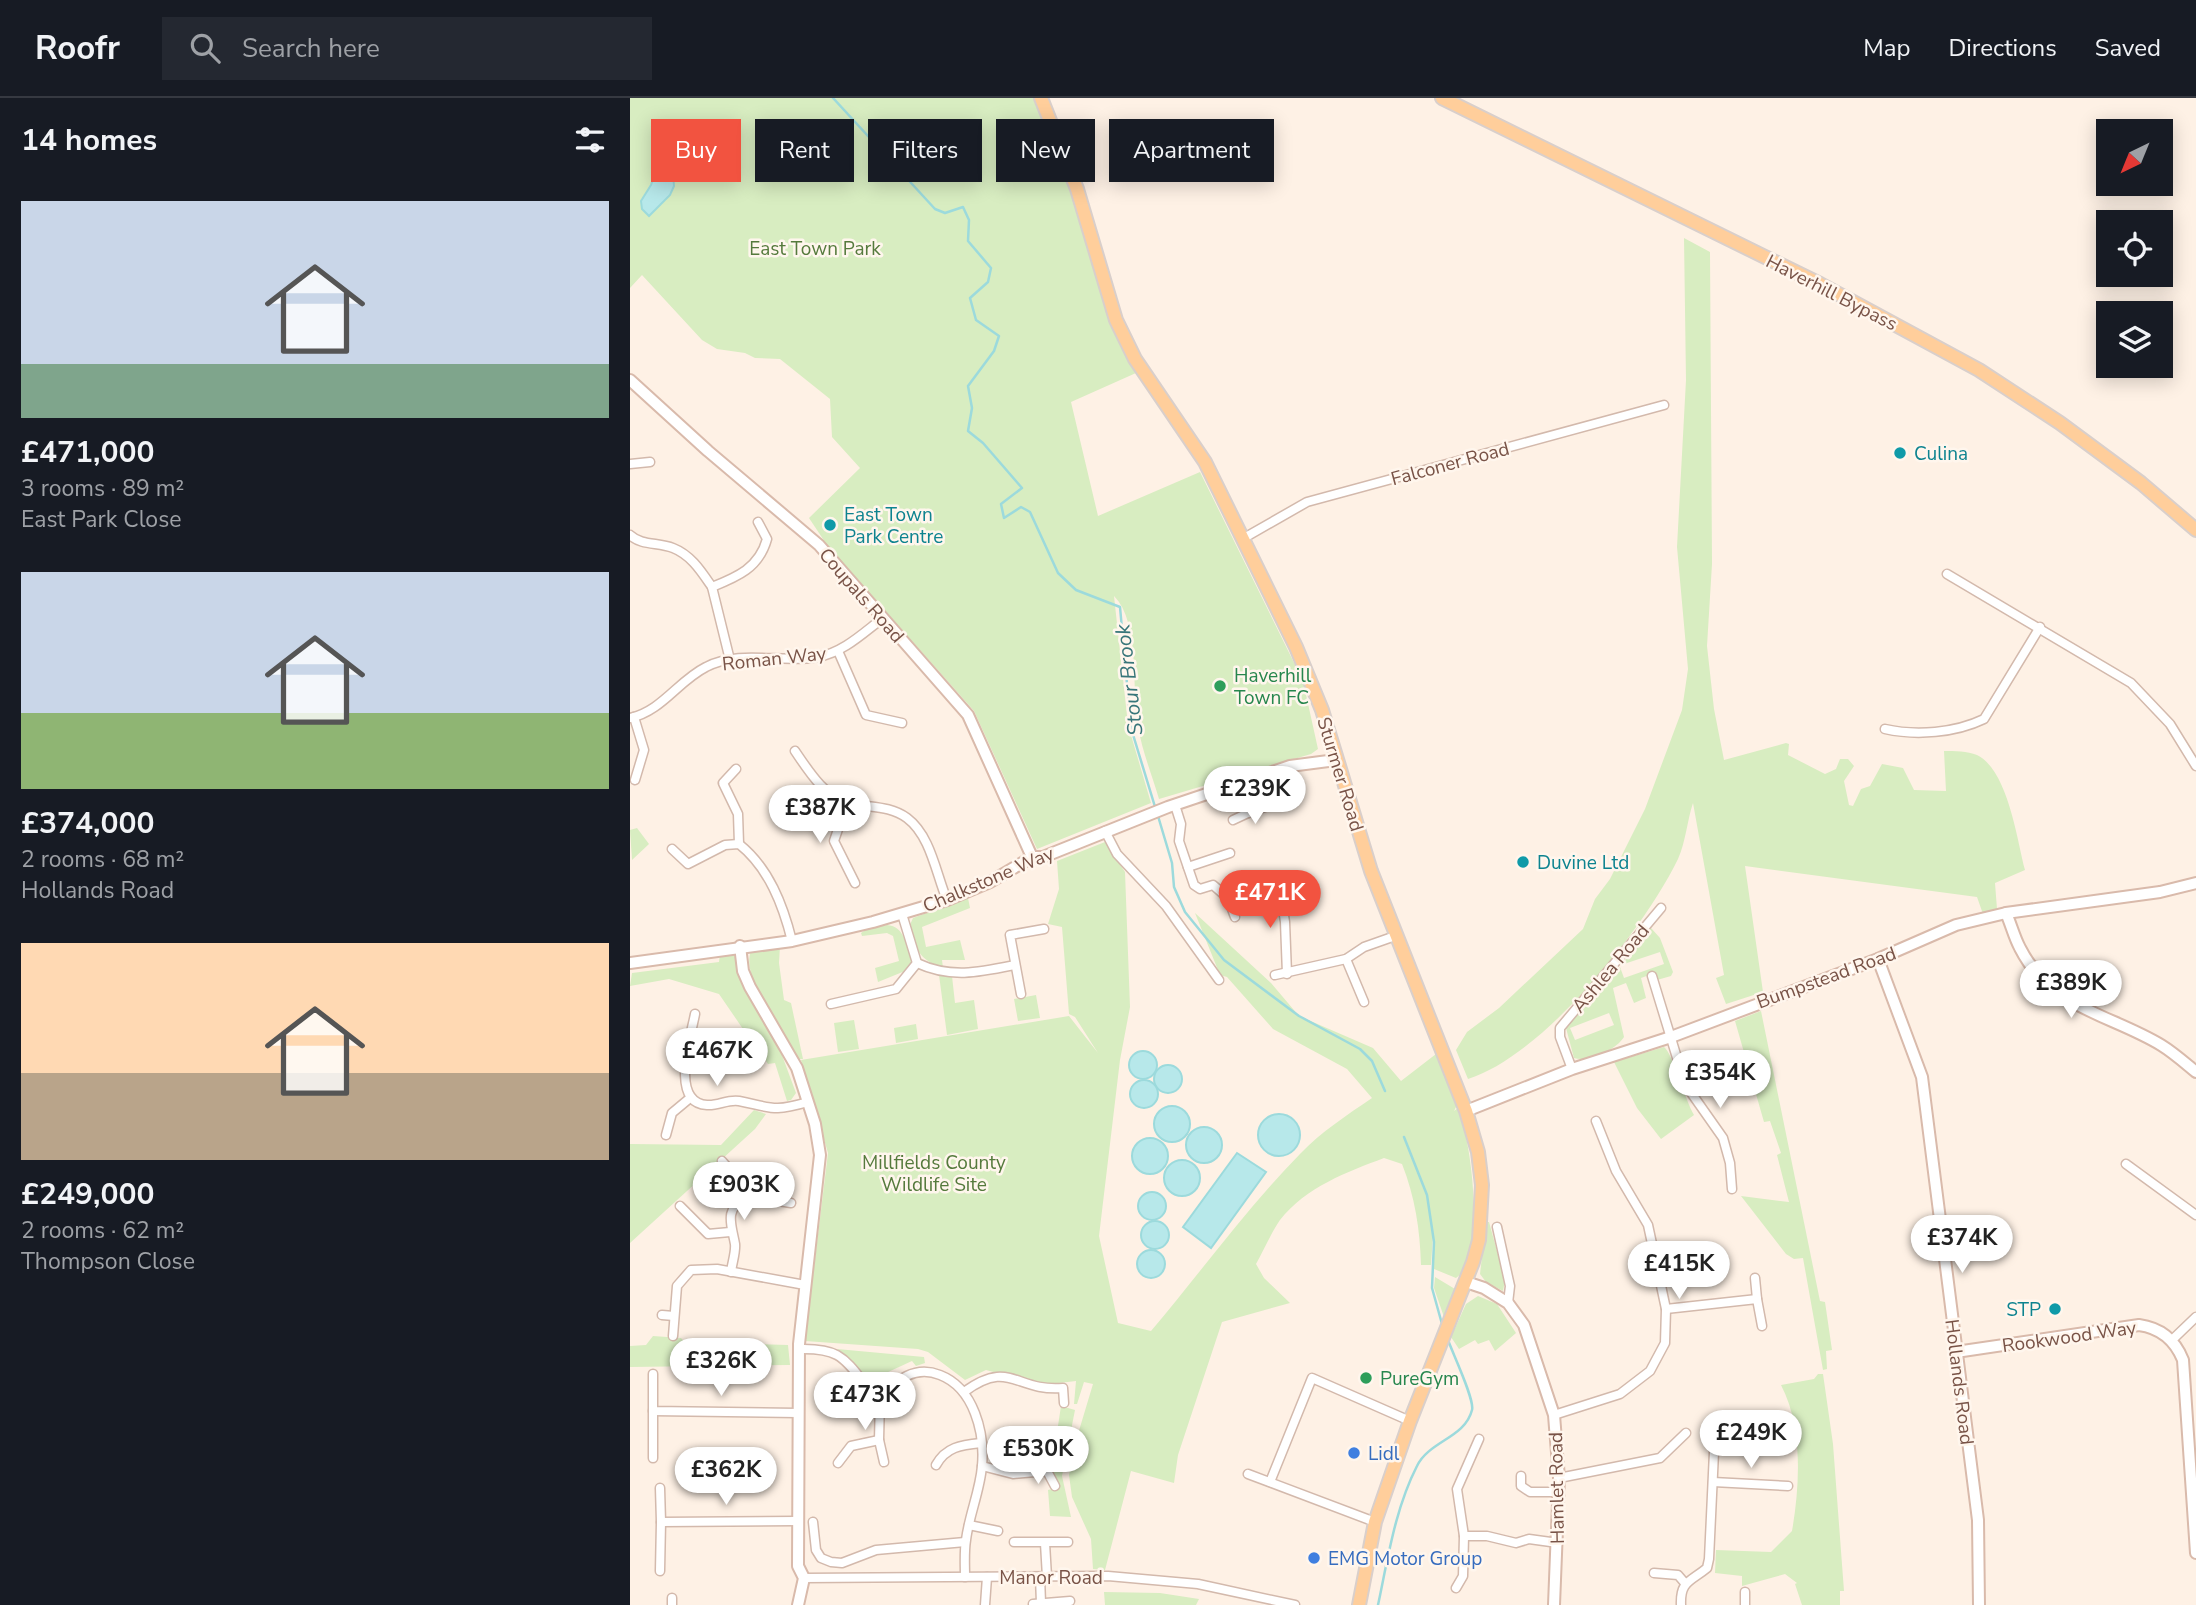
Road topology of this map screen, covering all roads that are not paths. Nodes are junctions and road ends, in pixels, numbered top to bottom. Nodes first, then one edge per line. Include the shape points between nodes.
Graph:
1 (1041, 98) edge
2 (1441, 98) edge
3 (630, 380) edge
4 (1664, 405) dead end
5 (650, 462) dead end
6 (630, 464) edge
7 (758, 522) dead end
8 (2196, 530) edge
9 (630, 535) edge
10 (1244, 538) junction
11 (1947, 574) dead end
12 (712, 587) junction
13 (883, 618) junction
14 (2040, 627) junction
15 (838, 651) junction
16 (730, 660) junction
17 (632, 717) edge
18 (902, 723) dead end
19 (1885, 729) dead end
20 (795, 751) dead end
21 (1336, 760) junction
22 (2196, 765) edge
23 (736, 769) dead end
24 (635, 780) dead end
25 (1238, 786) junction
26 (1300, 789) dead end
27 (847, 803) junction
28 (1171, 806) junction
29 (1248, 813) junction
30 (1233, 820) dead end
31 (1105, 831) junction
32 (739, 844) junction
33 (672, 849) dead end
34 (1230, 853) dead end
35 (1032, 857) junction
36 (1188, 867) junction
37 (1279, 881) dead end
38 (855, 883) dead end
39 (2196, 883) edge
40 (947, 900) junction
41 (1661, 908) dead end
42 (2006, 913) junction
43 (902, 914) junction
44 (1235, 917) dead end
45 (1044, 929) dead end
46 (1398, 935) junction
47 (792, 941) junction
48 (740, 946) junction
49 (1346, 959) junction
50 (1878, 959) junction
51 (630, 963) edge
52 (917, 963) junction
53 (1015, 965) junction
54 (1287, 974) junction
55 (1275, 975) dead end
56 (1652, 976) dead end
57 (1219, 980) dead end
58 (1021, 994) dead end
59 (1364, 1002) dead end
60 (831, 1004) dead end
61 (695, 1014) dead end
62 (1671, 1037) junction
63 (1572, 1069) junction
64 (2196, 1072) edge
65 (690, 1098) junction
66 (808, 1102) junction
67 (1466, 1111) junction
68 (1596, 1121) dead end
69 (666, 1135) dead end
70 (722, 1161) dead end
71 (2126, 1164) dead end
72 (1732, 1189) dead end
73 (746, 1196) junction
74 (791, 1203) dead end
75 (680, 1206) dead end
76 (2196, 1215) edge
77 (1497, 1227) dead end
78 (730, 1232) junction
79 (731, 1272) junction
80 (1755, 1278) dead end
81 (1466, 1282) junction
82 (805, 1285) junction
83 (1757, 1299) junction
84 (1508, 1303) junction
85 (1666, 1310) junction
86 (662, 1315) dead end
87 (674, 1316) junction
88 (2196, 1317) edge
89 (1762, 1326) dead end
90 (673, 1336) dead end
91 (2172, 1340) junction
92 (799, 1349) junction
93 (1956, 1352) junction
94 (653, 1374) dead end
95 (964, 1392) junction
96 (880, 1398) junction
97 (1064, 1403) dead end
98 (653, 1411) junction
99 (798, 1413) junction
100 (1554, 1415) junction
101 (1785, 1418) dead end
102 (1410, 1421) junction
103 (1686, 1433) dead end
104 (1479, 1439) dead end
105 (879, 1440) junction
106 (981, 1443) junction
107 (1055, 1443) dead end
108 (653, 1458) dead end
109 (884, 1462) dead end
110 (838, 1463) dead end
111 (936, 1465) dead end
112 (982, 1466) junction
113 (1047, 1471) junction
114 (1248, 1474) dead end
115 (1521, 1476) dead end
116 (1559, 1478) junction
117 (1270, 1482) junction
118 (1713, 1482) junction
119 (1055, 1486) dead end
120 (1788, 1486) dead end
121 (660, 1488) dead end
122 (1559, 1492) junction
123 (797, 1521) junction
124 (1375, 1521) junction
125 (661, 1522) junction
126 (813, 1522) dead end
127 (969, 1525) junction
128 (998, 1531) dead end
129 (1465, 1536) junction
130 (965, 1542) junction
131 (1014, 1542) dead end
132 (1068, 1542) dead end
133 (1045, 1543) junction
134 (1558, 1543) junction
135 (2196, 1553) edge
136 (660, 1571) dead end
137 (1654, 1573) dead end
138 (965, 1577) junction
139 (987, 1577) junction
140 (1043, 1577) junction
141 (804, 1578) junction
142 (1684, 1582) junction
143 (1456, 1588) dead end
144 (1745, 1592) dead end
145 (1070, 1601) dead end
146 (1037, 1603) edge
147 (798, 1605) edge
148 (985, 1605) edge
149 (1295, 1605) edge
150 (1359, 1605) edge
151 (1554, 1605) edge
152 (1681, 1605) edge
153 (1745, 1605) edge
154 (1979, 1605) edge

1 - 10 main road, Sturmer Road via 1077,189 1116,320 1135,359 1205,462
2 - 8 main road, Haverhill Bypass via 1820,284 1979,370 2060,423
3 - 13 street, Coupals Road via 819,545
4 - 10 street, Falconer Road via 1307,502
5 - 6 street
7 - 12 street via 767,539 757,560 740,575
9 - 12 street via 637,541 672,547 692,559
10 - 21 main road, Sturmer Road via 1302,659
11 - 14 street
12 - 16 street
13 - 15 street, Roman Way
13 - 35 street, Coupals Road via 968,715
14 - 19 street via 1984,719 1908,734
14 - 22 street via 2131,683 2169,724
15 - 16 street, Roman Way via 797,659
15 - 18 street via 866,715
16 - 17 street, Roman Way via 706,666 664,701
17 - 24 street via 644,750
20 - 27 street via 815,781
21 - 25 street, Chalkstone Way via 1290,766
21 - 46 main road, Sturmer Road via 1371,871
23 - 32 street via 723,783 738,814
25 - 28 street, Chalkstone Way
25 - 29 street
26 - 29 street
27 - 38 street via 834,841
27 - 40 street via 879,805 907,818 925,838
28 - 31 street, Chalkstone Way
28 - 36 street via 1181,824 1180,841
29 - 30 street
31 - 35 street, Chalkstone Way via 1043,857
31 - 57 street via 1117,854 1166,906
32 - 33 street via 725,845 688,864
32 - 47 street via 754,856 783,905
34 - 36 street
35 - 40 street, Chalkstone Way
36 - 44 street via 1194,885 1200,889 1213,885 1228,898
37 - 54 street
39 - 42 street, Bumpstead Road
40 - 43 street, Chalkstone Way
41 - 63 street, Ashlea Road via 1560,1028
42 - 50 street, Bumpstead Road via 1956,925
42 - 64 street via 2021,949 2058,993 2094,1015 2160,1044
43 - 47 street, Chalkstone Way
43 - 52 street
45 - 53 street via 1010,935
46 - 49 street
46 - 67 main road, Sturmer Road
47 - 48 street, Chalkstone Way
48 - 51 street, Chalkstone Way
48 - 66 street via 743,971 794,1061
49 - 54 street
49 - 59 street
50 - 62 street, Bumpstead Road
50 - 93 street, Hollands Road via 1922,1077
52 - 53 street via 942,972 969,974
52 - 60 street via 896,989
53 - 58 street
54 - 55 street
56 - 62 street
61 - 65 street via 683,1083
62 - 63 street, Bumpstead Road
62 - 72 street via 1685,1084 1723,1138
63 - 67 street, Bumpstead Road
65 - 66 street via 706,1105 737,1100 769,1110
65 - 69 street via 672,1112
66 - 82 street via 820,1155
67 - 81 main road, Sturmer Road via 1478,1152 1482,1207 1479,1240
68 - 85 street via 1616,1171 1648,1224
70 - 73 street
71 - 76 street
73 - 74 street via 781,1196
73 - 78 street via 735,1203 729,1217
75 - 78 street via 708,1234
77 - 84 street via 1510,1286
78 - 79 street via 736,1245
79 - 82 street
79 - 87 street via 691,1270 677,1286
80 - 83 street
81 - 84 street, Hamlet Road
81 - 102 main road, Sturmer Road
82 - 92 street
83 - 85 street
83 - 89 street
84 - 100 street, Hamlet Road via 1524,1325
85 - 100 street via 1665,1343 1650,1371 1620,1394
86 - 87 street
87 - 90 street
88 - 91 street
91 - 93 street, Rookwood Way via 2139,1325
91 - 135 street via 2183,1360
92 - 96 street via 833,1351 846,1359 872,1395
92 - 99 street
93 - 154 street, Hollands Road via 1978,1520
94 - 98 street
95 - 96 street via 953,1380 917,1372 894,1383
95 - 97 street via 984,1377 1006,1377 1044,1390 1063,1388
95 - 106 street
96 - 105 street
98 - 99 street
98 - 108 street
99 - 123 street
100 - 116 street, Hamlet Road
101 - 118 street via 1731,1429 1713,1452
102 - 117 street via 1312,1378
102 - 124 main road, Sturmer Road
103 - 116 street via 1660,1458
104 - 129 street via 1457,1489
105 - 109 street
105 - 110 street via 851,1446
106 - 111 street via 942,1454
106 - 112 street
107 - 113 street
112 - 113 street via 1013,1474
112 - 127 street
113 - 119 street
114 - 117 street
115 - 122 street via 1521,1486 1530,1492
116 - 122 street, Hamlet Road
117 - 124 street
118 - 120 street
118 - 142 street via 1707,1568
121 - 125 street
122 - 134 street, Hamlet Road
123 - 125 street
123 - 141 street via 798,1566
124 - 150 main road, Sturmer Road
125 - 136 street
126 - 130 street via 816,1550 831,1562 842,1563 876,1550
127 - 128 street
127 - 130 street
129 - 134 street
129 - 143 street via 1463,1576
130 - 138 street
131 - 133 street
132 - 133 street
133 - 140 street
134 - 151 street, Hamlet Road
137 - 142 street via 1678,1575
138 - 139 street, Manor Road
138 - 141 street, Manor Road
139 - 140 street, Manor Road
139 - 148 street
140 - 146 street
140 - 149 street, Manor Road via 1108,1576 1198,1584
141 - 147 street
142 - 152 street
144 - 153 street
145 - 146 street

